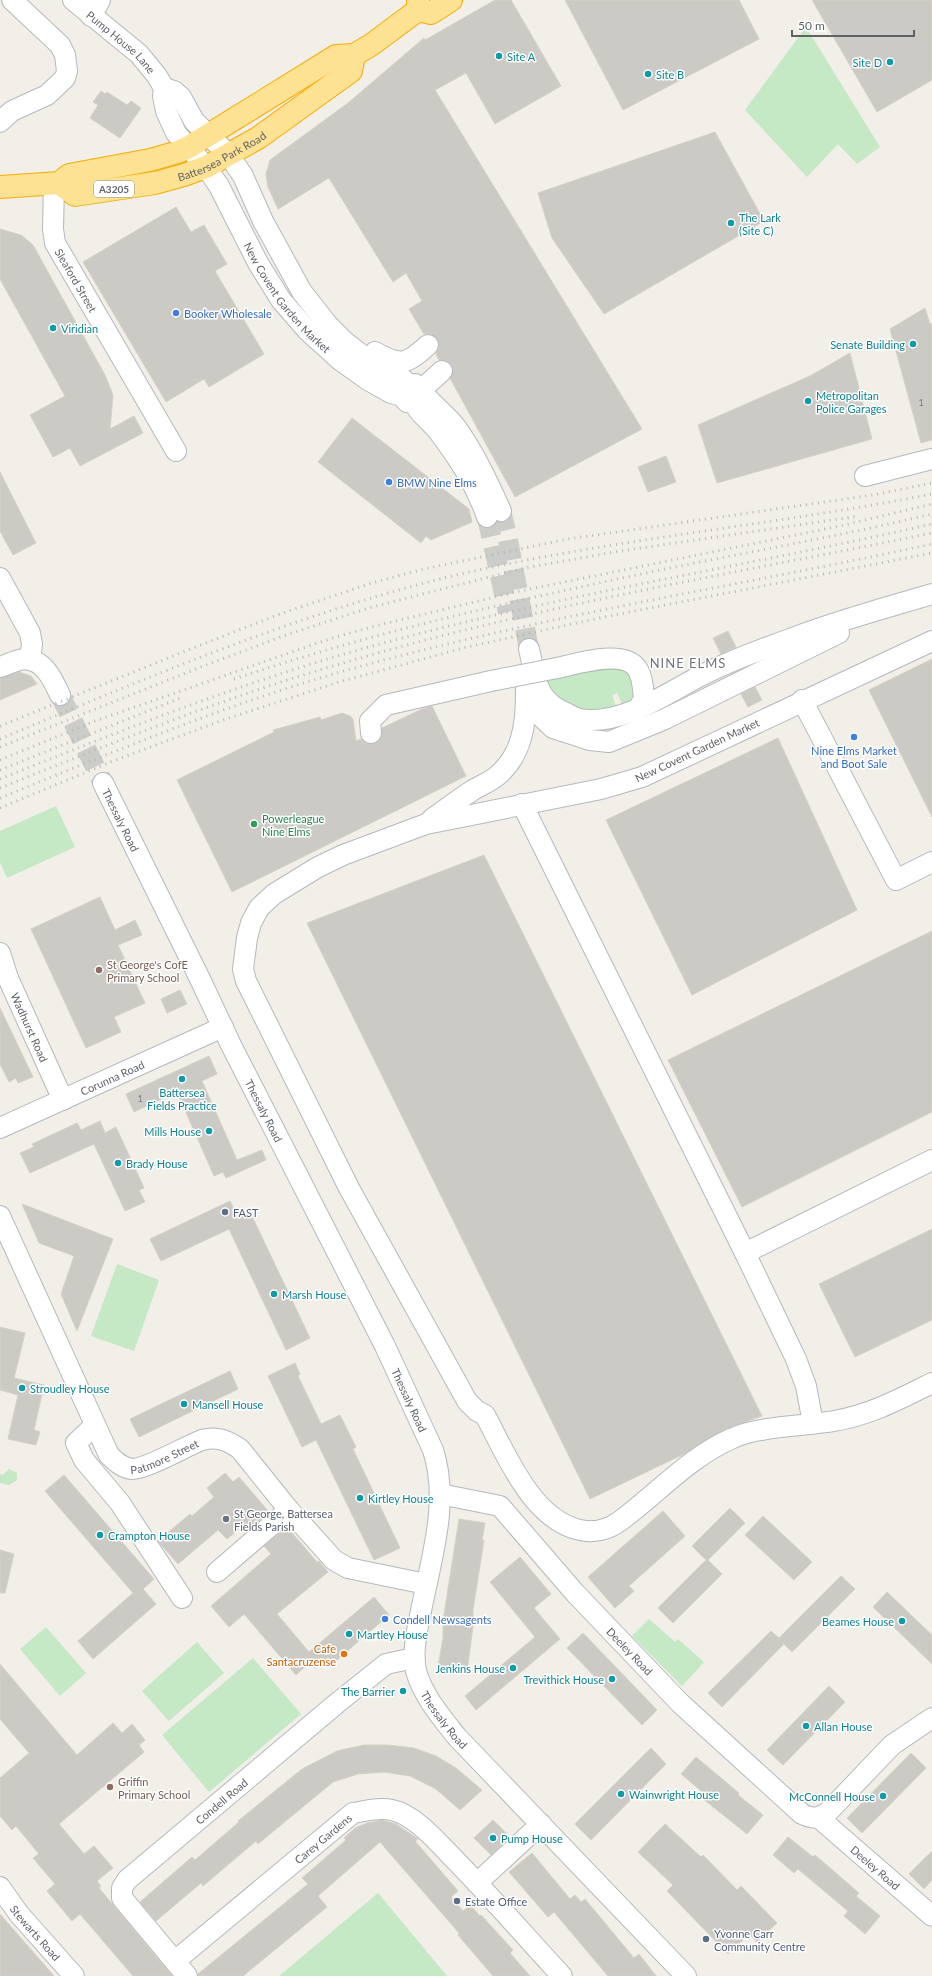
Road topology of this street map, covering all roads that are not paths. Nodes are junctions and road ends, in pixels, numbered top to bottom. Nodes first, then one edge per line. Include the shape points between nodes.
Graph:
1 (12, 0) edge
2 (73, 0) edge
3 (451, 0) edge
4 (418, 5) edge
5 (96, 8) edge
6 (354, 54) junction
7 (164, 88) junction
8 (0, 122) edge
9 (207, 135) junction
10 (189, 147) junction
11 (228, 154) junction
12 (206, 166) junction
13 (56, 184) junction
14 (0, 187) edge
15 (328, 324) junction
16 (412, 391) junction
17 (176, 451) dead end
18 (932, 459) edge
19 (865, 476) dead end
20 (494, 514) tunnel mouth
21 (0, 578) edge
22 (932, 594) edge
23 (932, 604) edge
24 (932, 641) edge
25 (30, 660) junction
26 (0, 667) edge
27 (526, 690) junction
28 (60, 695) tunnel mouth
29 (802, 700) junction
30 (638, 709) junction
31 (372, 734) dead end
32 (104, 783) tunnel mouth
33 (522, 804) junction
34 (426, 824) junction
35 (929, 867) edge
36 (0, 954) edge
37 (223, 1027) junction
38 (63, 1100) junction
39 (0, 1128) edge
40 (932, 1160) edge
41 (0, 1216) edge
42 (745, 1253) junction
43 (932, 1383) edge
44 (813, 1423) junction
45 (95, 1425) junction
46 (440, 1494) junction
47 (289, 1510) junction
48 (217, 1572) dead end
49 (426, 1584) junction
50 (182, 1598) dead end
51 (414, 1658) junction
52 (932, 1718) edge
53 (819, 1818) junction
54 (540, 1824) junction
55 (477, 1883) junction
56 (0, 1888) edge
57 (932, 1916) edge
58 (181, 1969) edge
59 (74, 1976) edge
60 (562, 1976) edge
61 (686, 1976) edge

1 - 8 street via 60,45 65,55 67,72 65,78 47,95 12,111
2 - 5 street, Pump House Lane
3 - 4 highway, Battersea Park Road / A3205 via 431,13
4 - 6 highway, Battersea Park Road / A3205 via 371,45
5 - 7 street, Pump House Lane via 139,54
6 - 9 highway, Battersea Park Road / A3205 via 336,56
6 - 11 highway, Battersea Park Road / A3205 via 351,72 258,138
7 - 9 street, Pump House Lane via 174,91 181,97 194,121
7 - 10 street, Pump House Lane via 164,105 169,118 176,133
9 - 10 highway, Battersea Park Road / A3205
9 - 11 street, New Covent Garden Market
10 - 12 street, New Covent Garden Market
10 - 13 highway, Battersea Park Road / A3205 via 150,160 69,176
11 - 12 highway, Battersea Park Road / A3205
11 - 15 street, New Covent Garden Market via 243,176 262,221 302,292
12 - 13 highway, Battersea Park Road / A3205 via 155,183 75,195
12 - 16 street, New Covent Garden Market via 219,186 258,263 281,300 307,330 340,360 391,394
13 - 14 highway, Battersea Park Road / A3205
13 - 17 street, Sleaford Street via 53,230 55,243
15 - 16 street, New Covent Garden Market via 345,342 367,359 402,378
15 - 16 street via 385,358 395,361 435,357
16 - 20 street via 443,412 459,433 479,465
18 - 19 street
21 - 25 street via 30,633
22 - 30 street via 786,640 705,674
23 - 27 street via 896,618 849,629 665,719 609,742 590,740 553,728 534,710
24 - 29 street, New Covent Garden Market
25 - 26 street via 21,660
25 - 28 street via 44,668
27 - 30 street, New Covent Garden Market via 523,650 540,694 556,709 580,719 604,719
27 - 34 street, New Covent Garden Market via 526,722 520,745 510,763 496,777
29 - 33 street, New Covent Garden Market via 642,777 601,789
29 - 35 street via 896,880
30 - 31 street, bridge via 644,699 641,676 635,666 622,658 607,659 491,681 386,705 370,722
32 - 37 street, Thessaly Road
33 - 34 street, New Covent Garden Market
33 - 42 street
34 - 44 street, New Covent Garden Market via 342,855 274,894 259,908 251,923 244,969 246,981 349,1188 464,1394 477,1411 484,1415 517,1474 537,1503 553,1518 568,1527 589,1532 602,1530 619,1522 700,1455 735,1437
36 - 38 street, Wadhurst Road via 8,978
37 - 38 street, Corunna Road
37 - 46 street, Thessaly Road via 385,1346 433,1450 438,1467
38 - 39 street, Corunna Road
40 - 42 street
41 - 45 street, Patmore Street
42 - 44 street via 803,1376
43 - 44 street, New Covent Garden Market via 867,1414 834,1422
45 - 47 street, Patmore Street via 109,1454 118,1465 132,1469 211,1437 230,1442 240,1449
45 - 50 street via 76,1443 84,1460 120,1503
46 - 49 street, Thessaly Road via 436,1537
46 - 53 street, Deeley Road via 500,1506 576,1593 680,1704 802,1814
47 - 48 street
47 - 49 street, Patmore Street via 334,1560 348,1568
49 - 51 street, Thessaly Road
51 - 54 street, Thessaly Road via 418,1676 440,1716 457,1738
51 - 58 street, Condell Road via 386,1664 127,1880 122,1888 122,1898
52 - 53 street via 892,1744 828,1812
53 - 57 street, Deeley Road
54 - 55 street
54 - 61 street, Thessaly Road
55 - 58 street, Carey Gardens via 426,1831 405,1815 378,1808 353,1813
55 - 60 street, Carey Gardens
56 - 59 street, Stewarts Road via 19,1914

